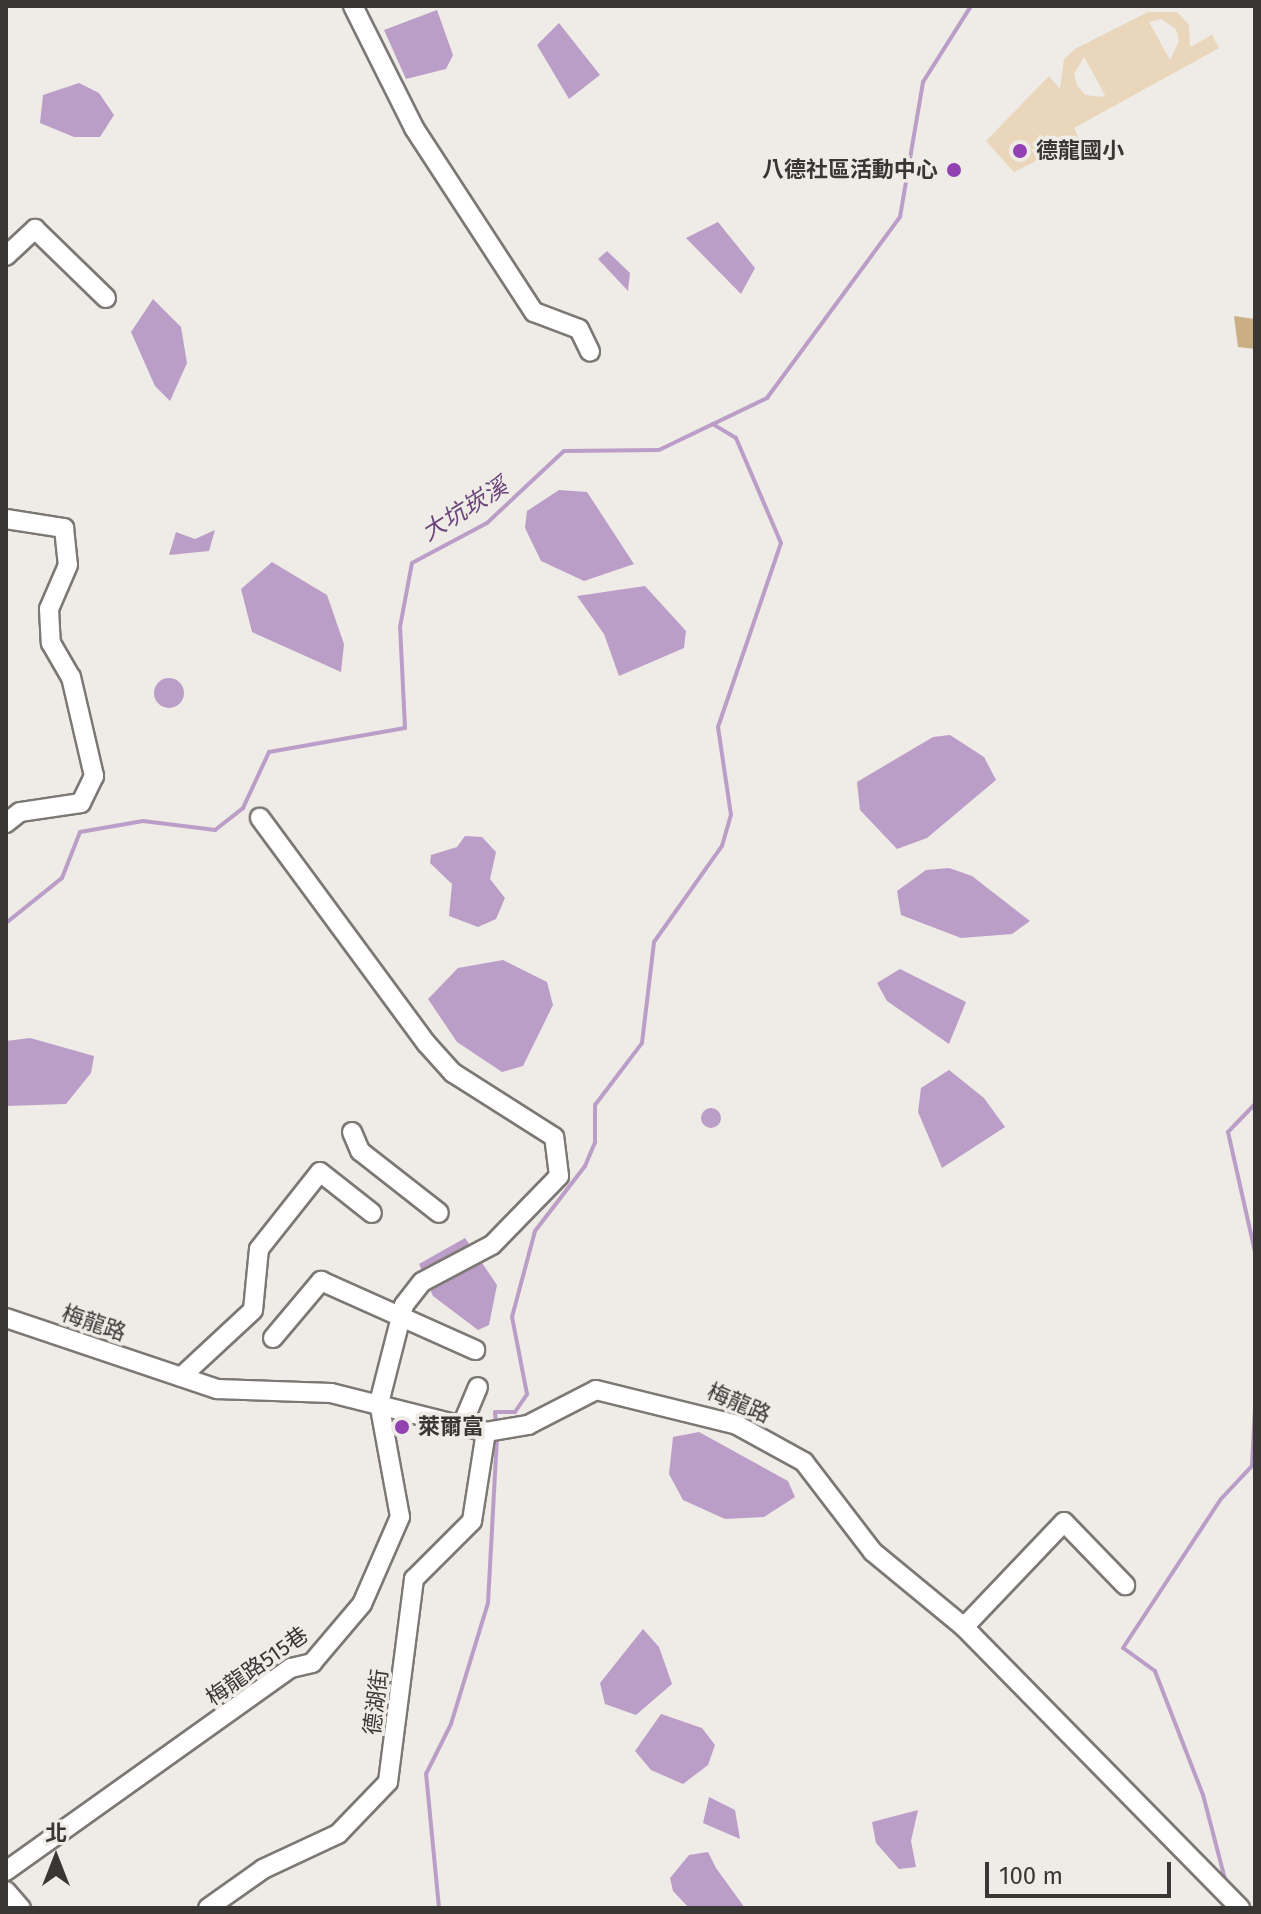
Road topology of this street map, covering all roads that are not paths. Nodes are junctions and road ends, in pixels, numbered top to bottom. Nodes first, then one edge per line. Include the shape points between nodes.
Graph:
1 (353, 6) edge
2 (6, 256) edge
3 (106, 298) dead end
4 (590, 352) dead end
5 (6, 519) edge
6 (260, 818) dead end
7 (6, 823) edge
8 (352, 1132) dead end
9 (372, 1213) dead end
10 (439, 1213) dead end
11 (6, 1318) edge
12 (398, 1321) junction
13 (273, 1338) dead end
14 (475, 1350) dead end
15 (181, 1377) junction
16 (478, 1387) dead end
17 (379, 1403) junction
18 (462, 1425) junction
19 (493, 1432) junction
20 (1125, 1585) dead end
21 (964, 1627) junction
22 (6, 1871) edge
23 (6, 1891) edge
24 (21, 1908) edge
25 (208, 1908) edge
26 (1240, 1908) edge

1 - 4 street via 414,128 534,312 579,329
2 - 3 street via 35,229
5 - 7 street via 64,528 68,565 49,609 51,643 71,677 94,776 81,803 20,812
6 - 12 street, 梅龍路515巷 via 453,1073 554,1137 553,1190 492,1245 422,1282
8 - 10 street via 360,1151
9 - 15 street via 320,1172 259,1249 253,1310
11 - 15 street, 梅龍路
12 - 13 street via 321,1281
12 - 14 street
12 - 17 street, 梅龍路515巷
15 - 17 street, 梅龍路 via 217,1389 331,1393
16 - 18 street
17 - 18 street, 梅龍路
17 - 22 street, 梅龍路515巷 via 400,1517 362,1604 312,1663 291,1668
18 - 19 street, 梅龍路
19 - 21 street, 梅龍路 via 596,1390 711,1413 804,1462 873,1552
19 - 25 street, 德湖街 via 472,1521 414,1579 388,1782 338,1834 263,1869
20 - 21 street via 1064,1522
21 - 26 street, 梅龍路
23 - 24 street

